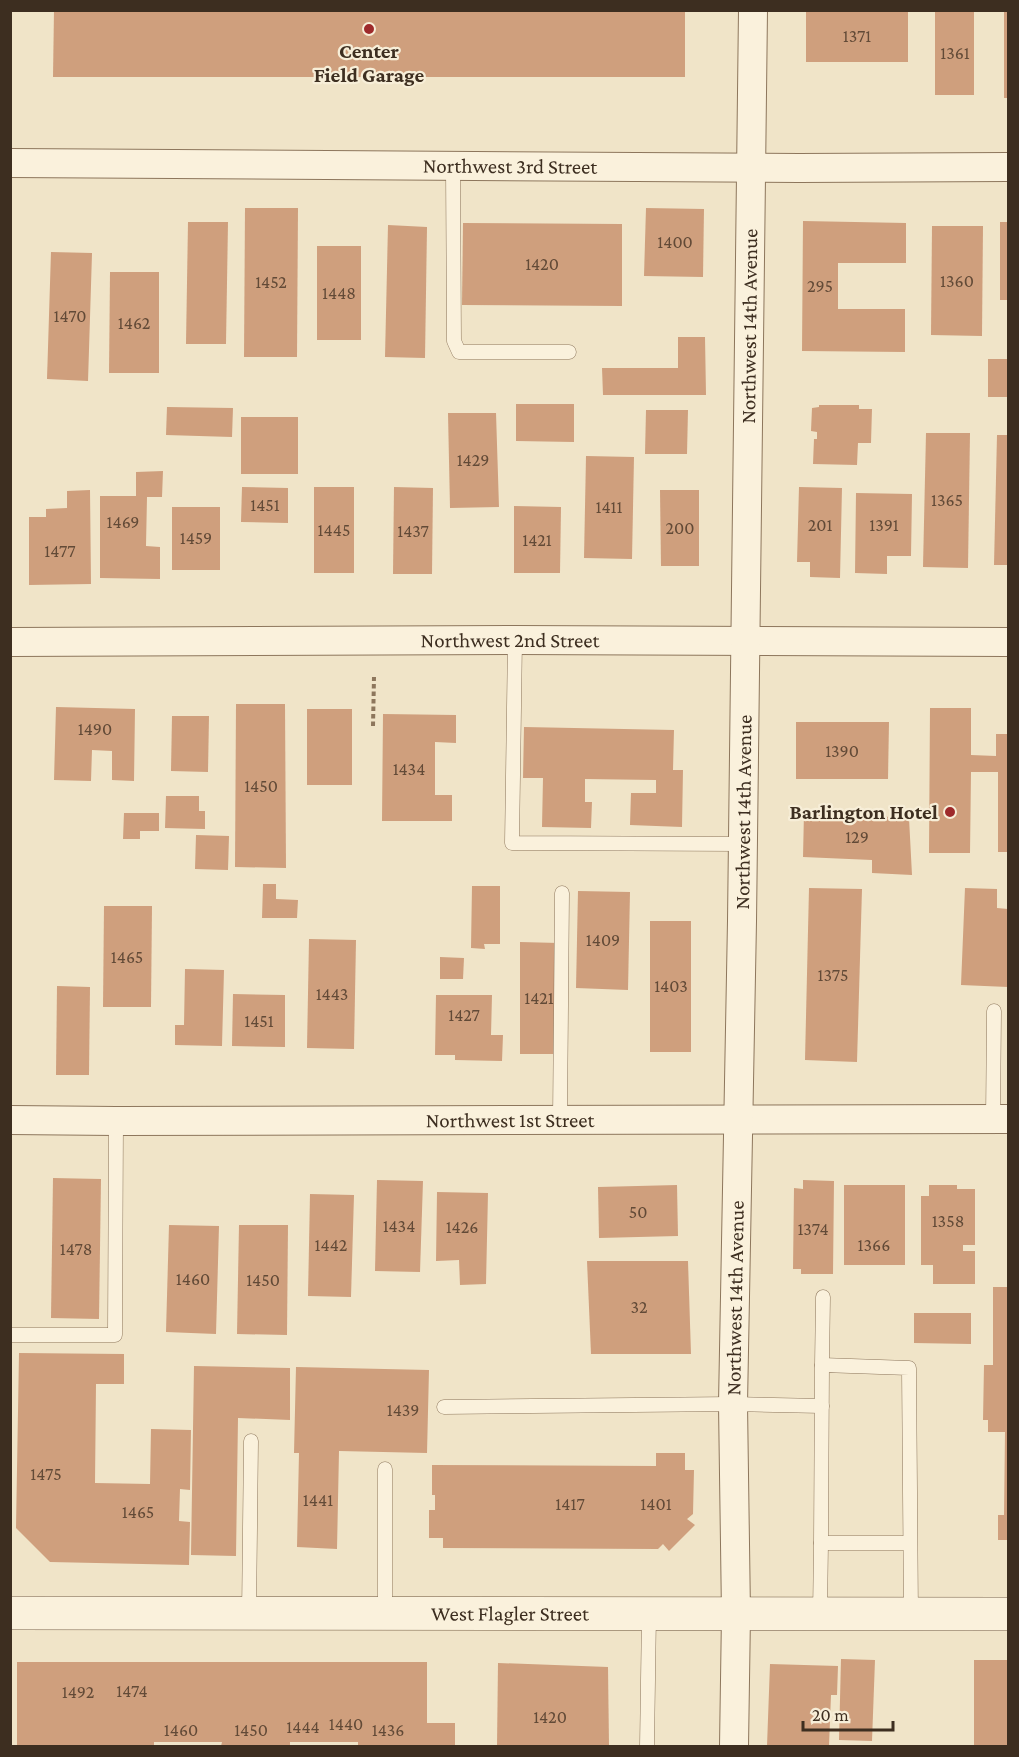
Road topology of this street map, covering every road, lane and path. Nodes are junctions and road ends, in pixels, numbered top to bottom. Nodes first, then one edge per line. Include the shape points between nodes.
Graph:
1 (753, 10) edge
2 (10, 163) edge
3 (453, 166) junction
4 (1008, 167) edge
5 (750, 168) junction
6 (569, 352) dead end
7 (515, 640) junction
8 (744, 641) junction
9 (10, 642) edge
10 (1008, 642) edge
11 (374, 677) dead end
12 (373, 726) dead end
13 (742, 844) junction
14 (562, 893) dead end
15 (994, 1011) dead end
16 (737, 1119) junction
17 (1001, 1119) edge
18 (10, 1120) edge
19 (560, 1120) junction
20 (116, 1121) junction
21 (823, 1297) dead end
22 (10, 1335) edge
23 (822, 1365) junction
24 (733, 1404) junction
25 (444, 1407) dead end
26 (822, 1407) junction
27 (251, 1441) dead end
28 (385, 1469) dead end
29 (821, 1543) junction
30 (909, 1543) junction
31 (10, 1614) edge
32 (249, 1614) junction
33 (385, 1614) junction
34 (650, 1614) junction
35 (736, 1614) junction
36 (820, 1614) junction
37 (910, 1614) junction
38 (1008, 1614) edge
39 (647, 1746) edge
40 (734, 1746) edge

1 - 5 street, Northwest 14th Avenue
2 - 3 street, Northwest 3rd Street
3 - 5 street, Northwest 3rd Street
3 - 6 lane via 454,342 459,352
4 - 5 street, Northwest 3rd Street
5 - 8 street, Northwest 14th Avenue
7 - 8 street, Northwest 2nd Street
7 - 9 street, Northwest 2nd Street
7 - 13 lane via 512,843
8 - 10 street, Northwest 2nd Street
8 - 13 street, Northwest 14th Avenue
11 - 12 path
13 - 16 street, Northwest 14th Avenue
14 - 19 lane
15 - 17 lane
16 - 17 street, Northwest 1st Street
16 - 19 street, Northwest 1st Street
16 - 24 street, Northwest 14th Avenue
18 - 20 street, Northwest 1st Street
19 - 20 street, Northwest 1st Street
20 - 22 lane via 115,1335
21 - 23 lane
23 - 26 lane
23 - 30 lane via 909,1368
24 - 25 lane
24 - 26 lane
24 - 35 street, Northwest 14th Avenue
26 - 29 lane
27 - 32 lane
28 - 33 lane
29 - 30 lane
29 - 36 lane
30 - 37 lane
31 - 32 main road, West Flagler Street
32 - 33 main road, West Flagler Street
33 - 34 main road, West Flagler Street
34 - 35 main road, West Flagler Street
34 - 39 lane
35 - 36 main road, West Flagler Street
35 - 40 street, Northwest 14th Avenue
36 - 37 main road, West Flagler Street
37 - 38 main road, West Flagler Street

